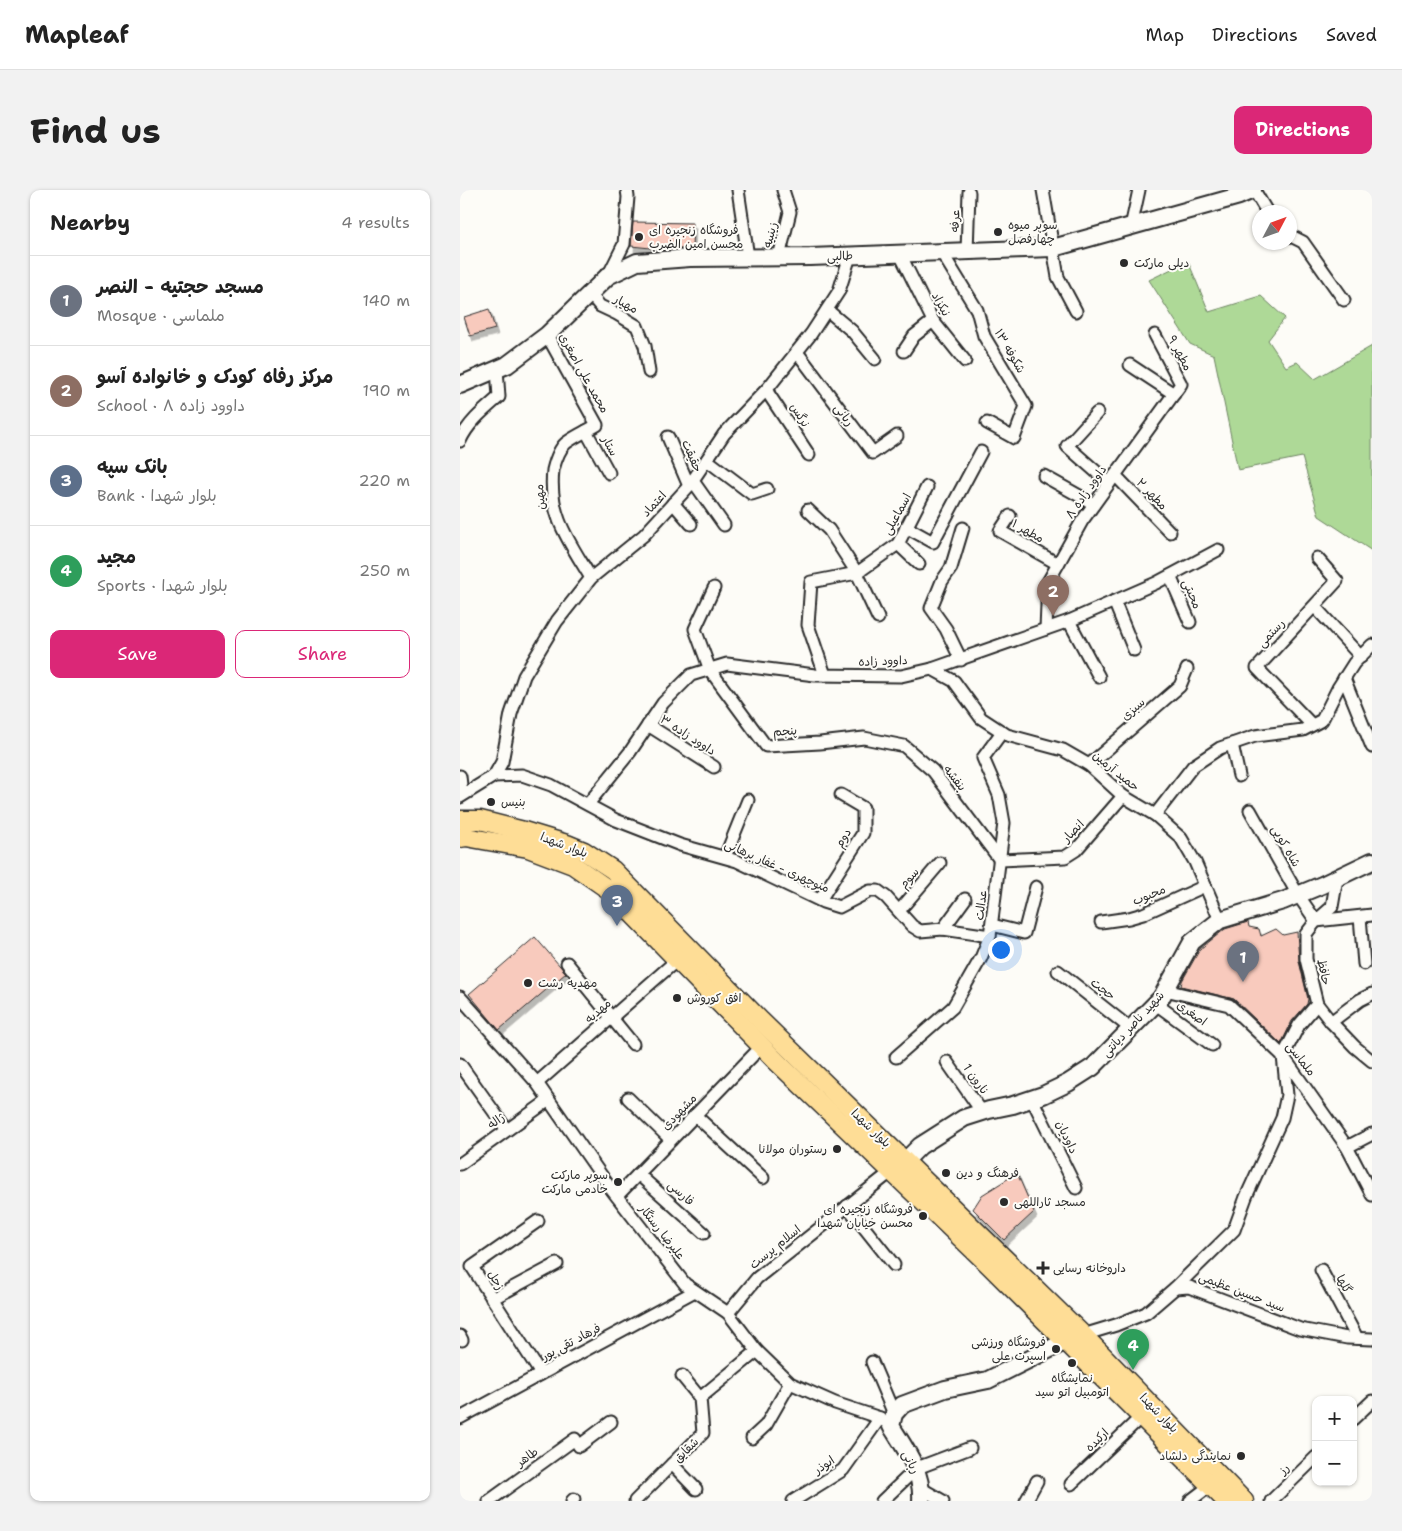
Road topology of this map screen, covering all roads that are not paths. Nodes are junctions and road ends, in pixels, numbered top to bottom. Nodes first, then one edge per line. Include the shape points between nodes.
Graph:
1 (627, 190) edge
2 (738, 190) edge
3 (783, 190) edge
4 (1043, 190) edge
5 (1140, 190) edge
6 (1254, 190) edge
7 (969, 192) dead end
8 (1263, 205) edge
9 (1131, 227) junction
10 (1297, 238) edge
11 (1053, 248) junction
12 (967, 252) junction
13 (942, 253) junction
14 (900, 254) junction
15 (850, 256) junction
16 (779, 257) junction
17 (748, 258) junction
18 (608, 276) junction
19 (590, 294) junction
20 (1344, 300) dead end
21 (827, 310) junction
22 (1076, 311) dead end
23 (933, 321) junction
24 (1155, 335) dead end
25 (546, 336) junction
26 (904, 351) dead end
27 (797, 352) junction
28 (875, 359) dead end
29 (965, 361) dead end
30 (1130, 365) dead end
31 (497, 369) junction
32 (649, 372) dead end
33 (460, 385) edge
34 (1178, 389) junction
35 (766, 390) junction
36 (1097, 413) dead end
37 (987, 423) dead end
38 (592, 428) junction
39 (897, 436) dead end
40 (668, 437) dead end
41 (460, 441) edge
42 (981, 452) dead end
43 (809, 455) dead end
44 (707, 460) junction
45 (609, 473) dead end
46 (1044, 476) dead end
47 (1112, 479) junction
48 (691, 483) junction
49 (927, 487) dead end
50 (767, 489) dead end
51 (674, 503) junction
52 (1094, 504) junction
53 (808, 510) dead end
54 (1010, 516) dead end
55 (691, 524) dead end
56 (724, 525) dead end
57 (906, 527) junction
58 (963, 528) dead end
59 (1170, 532) dead end
60 (898, 544) junction
61 (1218, 550) dead end
62 (1318, 558) dead end
63 (919, 564) dead end
64 (1058, 564) junction
65 (857, 573) junction
66 (1170, 576) junction
67 (591, 578) junction
68 (714, 588) dead end
69 (1114, 601) junction
70 (1315, 607) junction
71 (878, 618) dead end
72 (1069, 621) junction
73 (1190, 622) dead end
74 (1046, 629) junction
75 (1372, 645) edge
76 (1134, 650) dead end
77 (1360, 656) junction
78 (961, 660) junction
79 (932, 669) junction
80 (1187, 669) dead end
81 (710, 670) junction
82 (825, 675) junction
83 (1099, 677) dead end
84 (1344, 678) junction
85 (648, 725) junction
86 (1312, 725) junction
87 (1002, 732) junction
88 (869, 739) joint
89 (1232, 744) junction
90 (1372, 747) edge
91 (1089, 765) junction
92 (714, 768) dead end
93 (460, 776) edge
94 (494, 776) junction
95 (1239, 776) dead end
96 (841, 795) dead end
97 (461, 796) edge
98 (1123, 796) junction
99 (748, 800) dead end
100 (588, 804) junction
101 (1250, 810) dead end
102 (1155, 815) junction
103 (460, 820) edge
104 (460, 838) edge
105 (725, 857) junction
106 (1000, 860) junction
107 (1372, 860) edge
108 (940, 863) dead end
109 (1337, 878) junction
110 (1205, 886) junction
111 (1036, 887) dead end
112 (1298, 895) junction
113 (964, 899) dead end
114 (820, 900) junction
115 (899, 911) junction
116 (1372, 915) edge
117 (1360, 917) junction
118 (1220, 920) junction
119 (1316, 921) junction
120 (1101, 922) dead end
121 (943, 929) junction
122 (991, 931) junction
123 (683, 954) junction
124 (567, 963) dead end
125 (1364, 964) dead end
126 (1058, 971) dead end
127 (1372, 994) edge
128 (460, 997) edge
129 (1161, 997) junction
130 (1317, 1004) junction
131 (611, 1018) junction
132 (1331, 1022) junction
133 (1131, 1029) junction
134 (632, 1044) dead end
135 (1212, 1045) dead end
136 (762, 1046) junction
137 (1283, 1056) junction
138 (896, 1057) dead end
139 (1372, 1061) edge
140 (947, 1062) dead end
141 (460, 1064) edge
142 (537, 1084) junction
143 (628, 1098) dead end
144 (1032, 1099) junction
145 (550, 1100) junction
146 (982, 1112) junction
147 (696, 1115) junction
148 (507, 1130) junction
149 (1372, 1134) edge
150 (671, 1140) junction
151 (1347, 1147) junction
152 (460, 1164) edge
153 (898, 1166) junction
154 (638, 1174) junction
155 (764, 1178) dead end
156 (1076, 1188) dead end
157 (1372, 1195) edge
158 (617, 1196) junction
159 (848, 1206) junction
160 (538, 1221) dead end
161 (704, 1233) dead end
162 (556, 1264) dead end
163 (894, 1265) dead end
164 (1321, 1270) dead end
165 (1175, 1288) junction
166 (696, 1291) junction
167 (492, 1300) junction
168 (728, 1313) junction
169 (1083, 1335) junction
170 (1357, 1338) junction
171 (1372, 1339) edge
172 (1066, 1341) junction
173 (757, 1351) junction
174 (872, 1362) dead end
175 (541, 1374) junction
176 (682, 1376) dead end
177 (790, 1383) junction
178 (700, 1398) junction
179 (1372, 1401) edge
180 (1357, 1415) edge
181 (1142, 1416) junction
182 (460, 1418) edge
183 (888, 1419) junction
184 (611, 1422) dead end
185 (752, 1438) dead end
186 (970, 1448) dead end
187 (1312, 1461) edge
188 (672, 1464) junction
189 (916, 1468) junction
190 (1037, 1481) dead end
191 (1071, 1484) dead end
192 (1211, 1485) junction
193 (696, 1489) dead end
194 (922, 1495) edge
195 (489, 1501) edge
196 (635, 1501) edge
197 (793, 1501) edge
198 (882, 1501) edge
199 (943, 1501) edge
200 (1026, 1501) edge
201 (1190, 1501) edge
202 (1226, 1501) edge
203 (1244, 1501) edge
204 (1271, 1501) edge

1 - 18 street via 624,244
2 - 17 street
3 - 16 street, زینبیه via 790,212
4 - 11 street
5 - 9 street
6 - 8 street
6 - 9 main road, طالبی
7 - 12 street, عرفه
9 - 11 main road, طالبی
10 - 20 street via 1303,242
11 - 12 main road, طالبی
11 - 22 street via 1058,277
12 - 13 main road, طالبی
13 - 14 main road, طالبی
13 - 37 street, شکوفه ۱۳ via 973,302 984,336 1026,406 1014,438
14 - 15 main road, طالبی
14 - 23 street, نیکزاد
15 - 16 main road, طالبی
15 - 21 street, اعتماد via 839,291
16 - 17 main road, طالبی
17 - 18 main road, طالبی via 637,262
18 - 19 main road, طالبی
19 - 25 main road, طالبی
19 - 32 street, مهیار via 600,306 637,326 645,346
21 - 27 street, اعتماد
21 - 28 street via 852,331
23 - 26 street via 914,336
23 - 29 street, نیکزاد
24 - 34 street, مطهر ۹
25 - 31 main road, طالبی
25 - 38 street, محمد علی اصغری
27 - 35 street, اعتماد
27 - 39 street, ربانی via 872,453
30 - 34 street
31 - 33 main road, طالبی
31 - 41 street via 499,397 465,430
34 - 47 street, داوود زاده ۸
35 - 43 street, نرگس
35 - 44 street, اعتماد via 724,434
36 - 47 street, مطهر ۲ via 1066,446
38 - 45 street, ستار
38 - 67 street, مهین via 565,444 554,462 552,485 555,513
40 - 48 street, حقیقت
42 - 57 street via 933,542
44 - 48 street, اعتماد
44 - 50 street via 752,494
46 - 52 street
47 - 52 street, داوود زاده ۸
47 - 59 street, مطهر ۲
48 - 51 street, اعتماد
48 - 56 street, حقیقت
49 - 57 street, اسماعیلی
51 - 55 street
51 - 67 street, اعتماد via 644,535
52 - 64 street, داوود زاده ۸
53 - 65 street via 828,530
54 - 64 street, مطهر ۱ via 1000,531
57 - 60 street, اسماعیلی
58 - 78 street via 951,568 931,608
60 - 63 street
60 - 65 street, اسماعیلی
61 - 66 street, داوود زاده
62 - 70 street, رستمی via 1337,581
64 - 74 street, داوود زاده ۸ via 1048,582
65 - 71 street
65 - 82 street, اسماعیلی via 811,582 808,625
66 - 69 street, داوود زاده
66 - 73 street, محبتی
67 - 94 street, اعتماد via 557,621 524,676 511,714 502,762
68 - 81 street via 695,628
69 - 72 street, داوود زاده
69 - 76 street
70 - 77 street
70 - 86 street, رستمی via 1258,668
72 - 74 street, داوود زاده
72 - 83 street
74 - 78 street, داوود زاده
75 - 77 street
77 - 84 street
78 - 79 street, داوود زاده
79 - 82 street, داوود زاده via 901,676
79 - 87 street, حمید آرمین via 954,681 981,718
80 - 91 street, سبزی via 1180,686
81 - 82 street, داوود زاده via 727,664
81 - 85 street, داوود زاده via 691,675 663,703
81 - 88 street, پنجم via 766,746
84 - 86 street via 1322,720
84 - 90 street
85 - 92 street, داوود زاده ۳
85 - 100 street, داوود زاده
86 - 89 street via 1303,730 1255,736
87 - 91 street, حمید آرمین via 1063,750
87 - 106 street, عدالت via 984,758 999,795 1004,823
88 - 106 street, بنفشه via 904,746 933,771
89 - 95 street
89 - 102 street via 1193,766
91 - 98 street, حمید آرمین
93 - 97 street
94 - 97 street
94 - 100 street, منوچهری - غفار برهانی via 522,775 551,785
96 - 114 street, دوم via 863,808 863,833
98 - 102 street, حمید آرمین
98 - 106 street, انصار via 1076,850 1065,857
99 - 105 street
100 - 105 street, منوچهری - غفار برهانی via 616,820 680,845
101 - 112 street, شاه کویی
102 - 110 street, حمید آرمین via 1181,838
103 - 123 main road, بلوار شهدا via 480,820 584,850 613,870
104 - 123 main road, بلوار شهدا via 528,848 574,866 609,890
105 - 114 street, منوچهری - غفار برهانی
106 - 122 street, عدالت
107 - 109 main road, شهید ناصر دیانتی
108 - 115 street, سوم
109 - 112 main road, شهید ناصر دیانتی
109 - 119 street, حافظ via 1332,908
110 - 118 street, حمید آرمین
110 - 120 street, محبوب via 1144,914
111 - 122 street, منوچهری - غفار برهانی via 1024,933
112 - 118 main road, شهید ناصر دیانتی
112 - 119 street, شاه کویی
113 - 121 street
114 - 115 street, منوچهری - غفار برهانی via 839,907 870,891 878,891
115 - 121 street, منوچهری - غفار برهانی via 920,931
116 - 117 street
117 - 119 street
117 - 125 street
118 - 129 main road, شهید ناصر دیانتی via 1192,942
119 - 130 street, حافظ via 1306,934 1306,959
121 - 122 street, منوچهری - غفار برهانی
122 - 138 street, عدالت via 981,958 953,1006
123 - 131 street, مهدیه
123 - 136 main road, بلوار شهدا
123 - 153 main road, بلوار شهدا via 761,1021
124 - 131 street
126 - 133 street, حجت
127 - 132 street
128 - 142 street, علیرضا رستگار
129 - 133 main road, شهید ناصر دیانتی
129 - 135 street, اصغری
129 - 137 street, ملماسی via 1229,1005
130 - 132 street, حافظ
130 - 137 street via 1299,1025
131 - 134 street
131 - 142 street, مهدیه
132 - 139 street, حافظ
133 - 144 main road, شهید ناصر دیانتی via 1092,1067 1068,1083
136 - 147 street, مشهودی
136 - 153 main road, بلوار شهدا
137 - 151 street, ملماسی
137 - 165 street via 1287,1096 1282,1118 1234,1230
140 - 146 street, نارون 1
141 - 148 street
142 - 145 street, علیرضا رستگار
143 - 150 street
144 - 146 main road, شهید ناصر دیانتی
144 - 156 street, داودیان
145 - 148 street, ژاله
145 - 158 street, علیرضا رستگار
146 - 153 main road, شهید ناصر دیانتی via 964,1118 920,1146
147 - 150 street, مشهودی
147 - 155 street
148 - 152 street, ژاله
149 - 151 street
150 - 154 street, مشهودی
151 - 157 street, ملماسی
153 - 159 street, اسلام پرست
153 - 169 main road, بلوار شهدا
153 - 172 main road, بلوار شهدا
154 - 158 street, مشهودی
154 - 161 street, فارسی
158 - 166 street, علیرضا رستگار via 685,1284
159 - 163 street
159 - 168 street, اسلام پرست via 758,1278
160 - 167 street, زحل via 472,1267
162 - 167 street
164 - 170 street, گلها
165 - 169 street via 1146,1313
165 - 170 street, سید حسین عظیمی via 1189,1287 1300,1329
166 - 168 street, علیرضا رستگار
166 - 175 street, فرهاد تقی پور
167 - 175 street, زحل
168 - 173 street, علیرضا رستگار
169 - 172 main road
169 - 203 main road, بلوار شهدا
170 - 171 street, سید حسین عظیمی
172 - 181 main road, بلوار شهدا
172 - 183 main road via 988,1380 945,1389 902,1405
173 - 177 street, علیرضا رستگار
173 - 178 street
174 - 183 street
175 - 182 street, فرهاد تقی پور
176 - 178 street
177 - 183 street, علیرضا رستگار via 834,1403
177 - 185 street via 766,1425
178 - 188 street, شقایق via 703,1433
179 - 180 street
181 - 191 street, ارکیده
181 - 192 main road, بلوار شهدا
183 - 189 main road, ربانی
183 - 197 street, ابوذر via 843,1470
184 - 195 street, طاهر via 579,1446 575,1439
186 - 189 street
187 - 204 street, رز
188 - 193 street
188 - 196 street, شقایق
189 - 194 main road, ربانی
189 - 198 street
190 - 200 street
192 - 201 street
192 - 202 main road, بلوار شهدا
194 - 199 street

